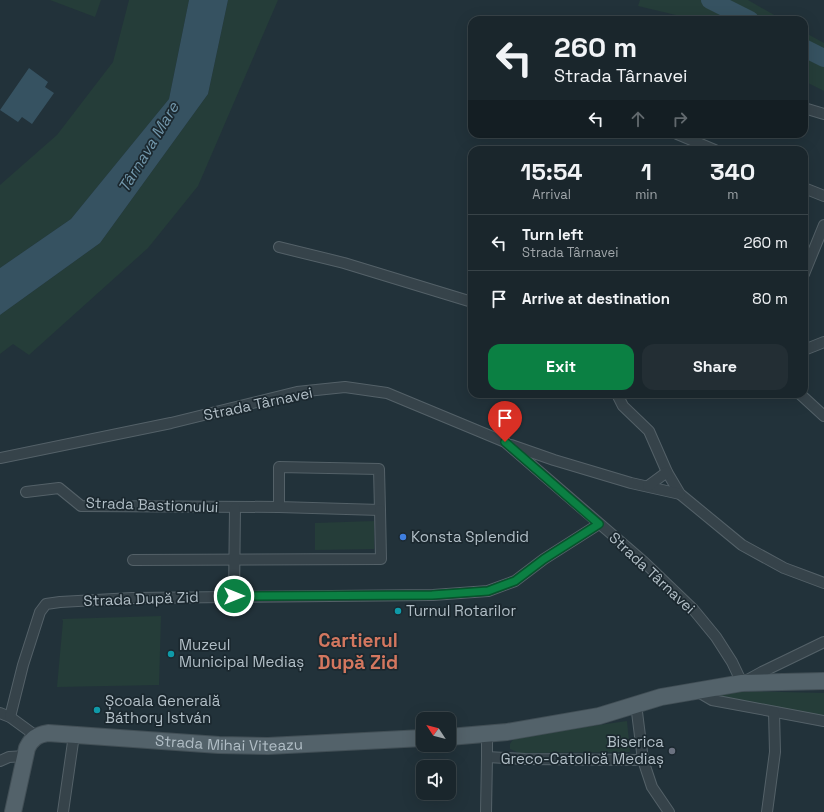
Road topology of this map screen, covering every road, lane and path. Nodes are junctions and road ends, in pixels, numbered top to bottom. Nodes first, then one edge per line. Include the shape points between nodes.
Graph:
1 (808, 109) edge
2 (824, 114) edge
3 (686, 138) edge
4 (706, 146) edge
5 (808, 190) edge
6 (824, 196) edge
7 (824, 225) edge
8 (279, 247) dead end
9 (808, 264) edge
10 (468, 301) edge
11 (824, 342) edge
12 (808, 348) edge
13 (619, 398) edge
14 (804, 398) edge
15 (824, 416) edge
16 (505, 442) junction
17 (0, 458) edge
18 (667, 472) junction
19 (648, 486) junction
20 (26, 492) dead end
21 (680, 494) junction
22 (279, 507) junction
23 (235, 508) junction
24 (380, 510) junction
25 (599, 524) junction
26 (133, 560) dead end
27 (234, 560) junction
28 (824, 583) edge
29 (234, 596) junction
30 (824, 642) edge
31 (824, 681) edge
32 (742, 683) junction
33 (695, 690) junction
34 (636, 704) junction
35 (774, 712) junction
36 (0, 713) edge
37 (10, 717) junction
38 (824, 721) edge
39 (487, 734) junction
40 (74, 735) junction
41 (36, 736) junction
42 (456, 736) edge
43 (416, 738) edge
44 (25, 756) junction
45 (488, 757) junction
46 (643, 760) junction
47 (0, 761) edge
48 (13, 812) edge
49 (63, 812) edge
50 (486, 812) edge
51 (669, 812) edge
52 (767, 812) edge

1 - 2 street
3 - 4 street
5 - 6 street
7 - 9 street
8 - 10 street
11 - 12 street
13 - 18 street via 623,406 649,432
14 - 15 street
16 - 17 street, Strada Târnavei via 387,393 345,388 297,392 171,424
16 - 19 street via 554,460
16 - 25 street, Strada Târnavei
18 - 19 street
18 - 21 street
19 - 21 street
20 - 23 street, Strada Bastionului via 59,488 81,506
21 - 28 street via 742,545 784,568
22 - 23 street, Strada Bastionului
22 - 24 street, Strada Bastionului
22 - 24 street via 279,467 379,469
23 - 27 street, Strada Bastionului
24 - 27 street via 382,559
25 - 29 street, Strada După Zid via 515,581 488,591 432,595
25 - 32 street, Strada Târnavei via 693,609 716,637
26 - 27 street
27 - 29 street, Strada Bastionului
29 - 37 street, Strada După Zid via 132,598 46,604 40,612 25,659
30 - 32 street
31 - 32 main road
32 - 33 main road
33 - 34 main road
33 - 35 street via 712,700
34 - 39 main road via 599,716
34 - 46 street
35 - 38 street
35 - 52 street via 775,752
36 - 37 street
37 - 41 street
39 - 42 main road
39 - 45 street
40 - 41 main road, Strada Mihai Viteazu via 48,733
40 - 43 main road, Strada Mihai Viteazu via 268,746
40 - 49 street
41 - 44 main road via 30,741
44 - 47 street via 9,757
44 - 48 main road
45 - 46 street
45 - 50 street
46 - 51 street via 652,787

